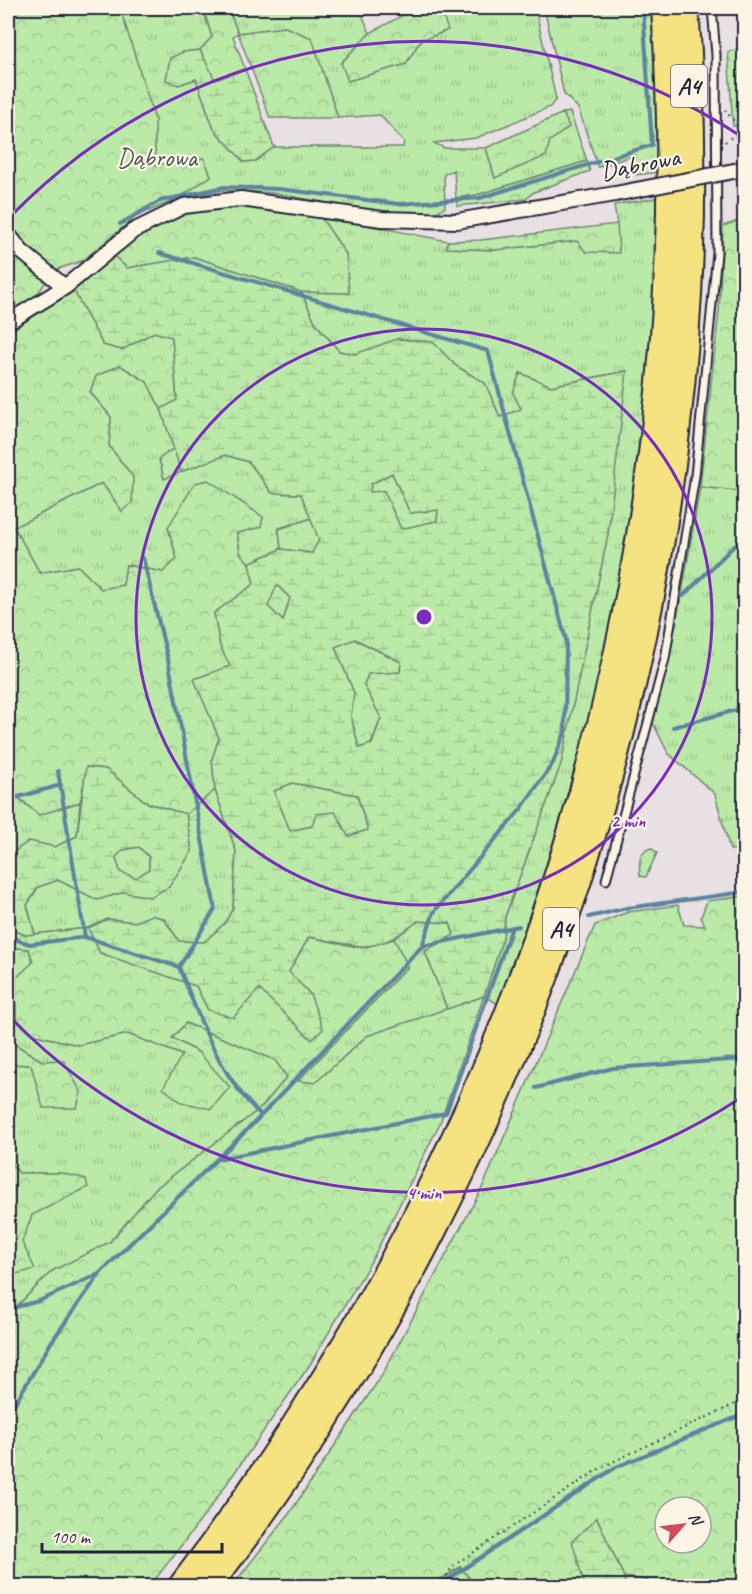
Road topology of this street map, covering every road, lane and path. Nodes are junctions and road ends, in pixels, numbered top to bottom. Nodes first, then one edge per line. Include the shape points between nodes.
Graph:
1 (665, 8) edge
2 (685, 8) edge
3 (712, 8) edge
4 (717, 98) junction
5 (744, 134) edge
6 (717, 161) junction
7 (744, 169) edge
8 (8, 234) edge
9 (65, 287) junction
10 (8, 322) edge
11 (606, 880) dead end
12 (744, 1394) edge
13 (182, 1587) edge
14 (208, 1587) edge
15 (440, 1587) edge

1 - 13 highway, A4 via 669,218 661,365 652,445 612,677 558,875 481,1080 395,1259 295,1428
2 - 14 highway, A4 via 690,194 678,406 661,536 642,636 591,837 519,1043 427,1242 347,1384
3 - 4 lane
4 - 5 path
4 - 6 lane
5 - 6 path via 728,139
6 - 11 lane via 717,253 695,476 665,659
7 - 9 street, Dąbrowa, bridge via 457,221 382,219 241,200 184,206 133,231
8 - 9 street via 21,251
9 - 10 street, Dąbrowa
12 - 15 path via 740,1402 602,1467 453,1566

